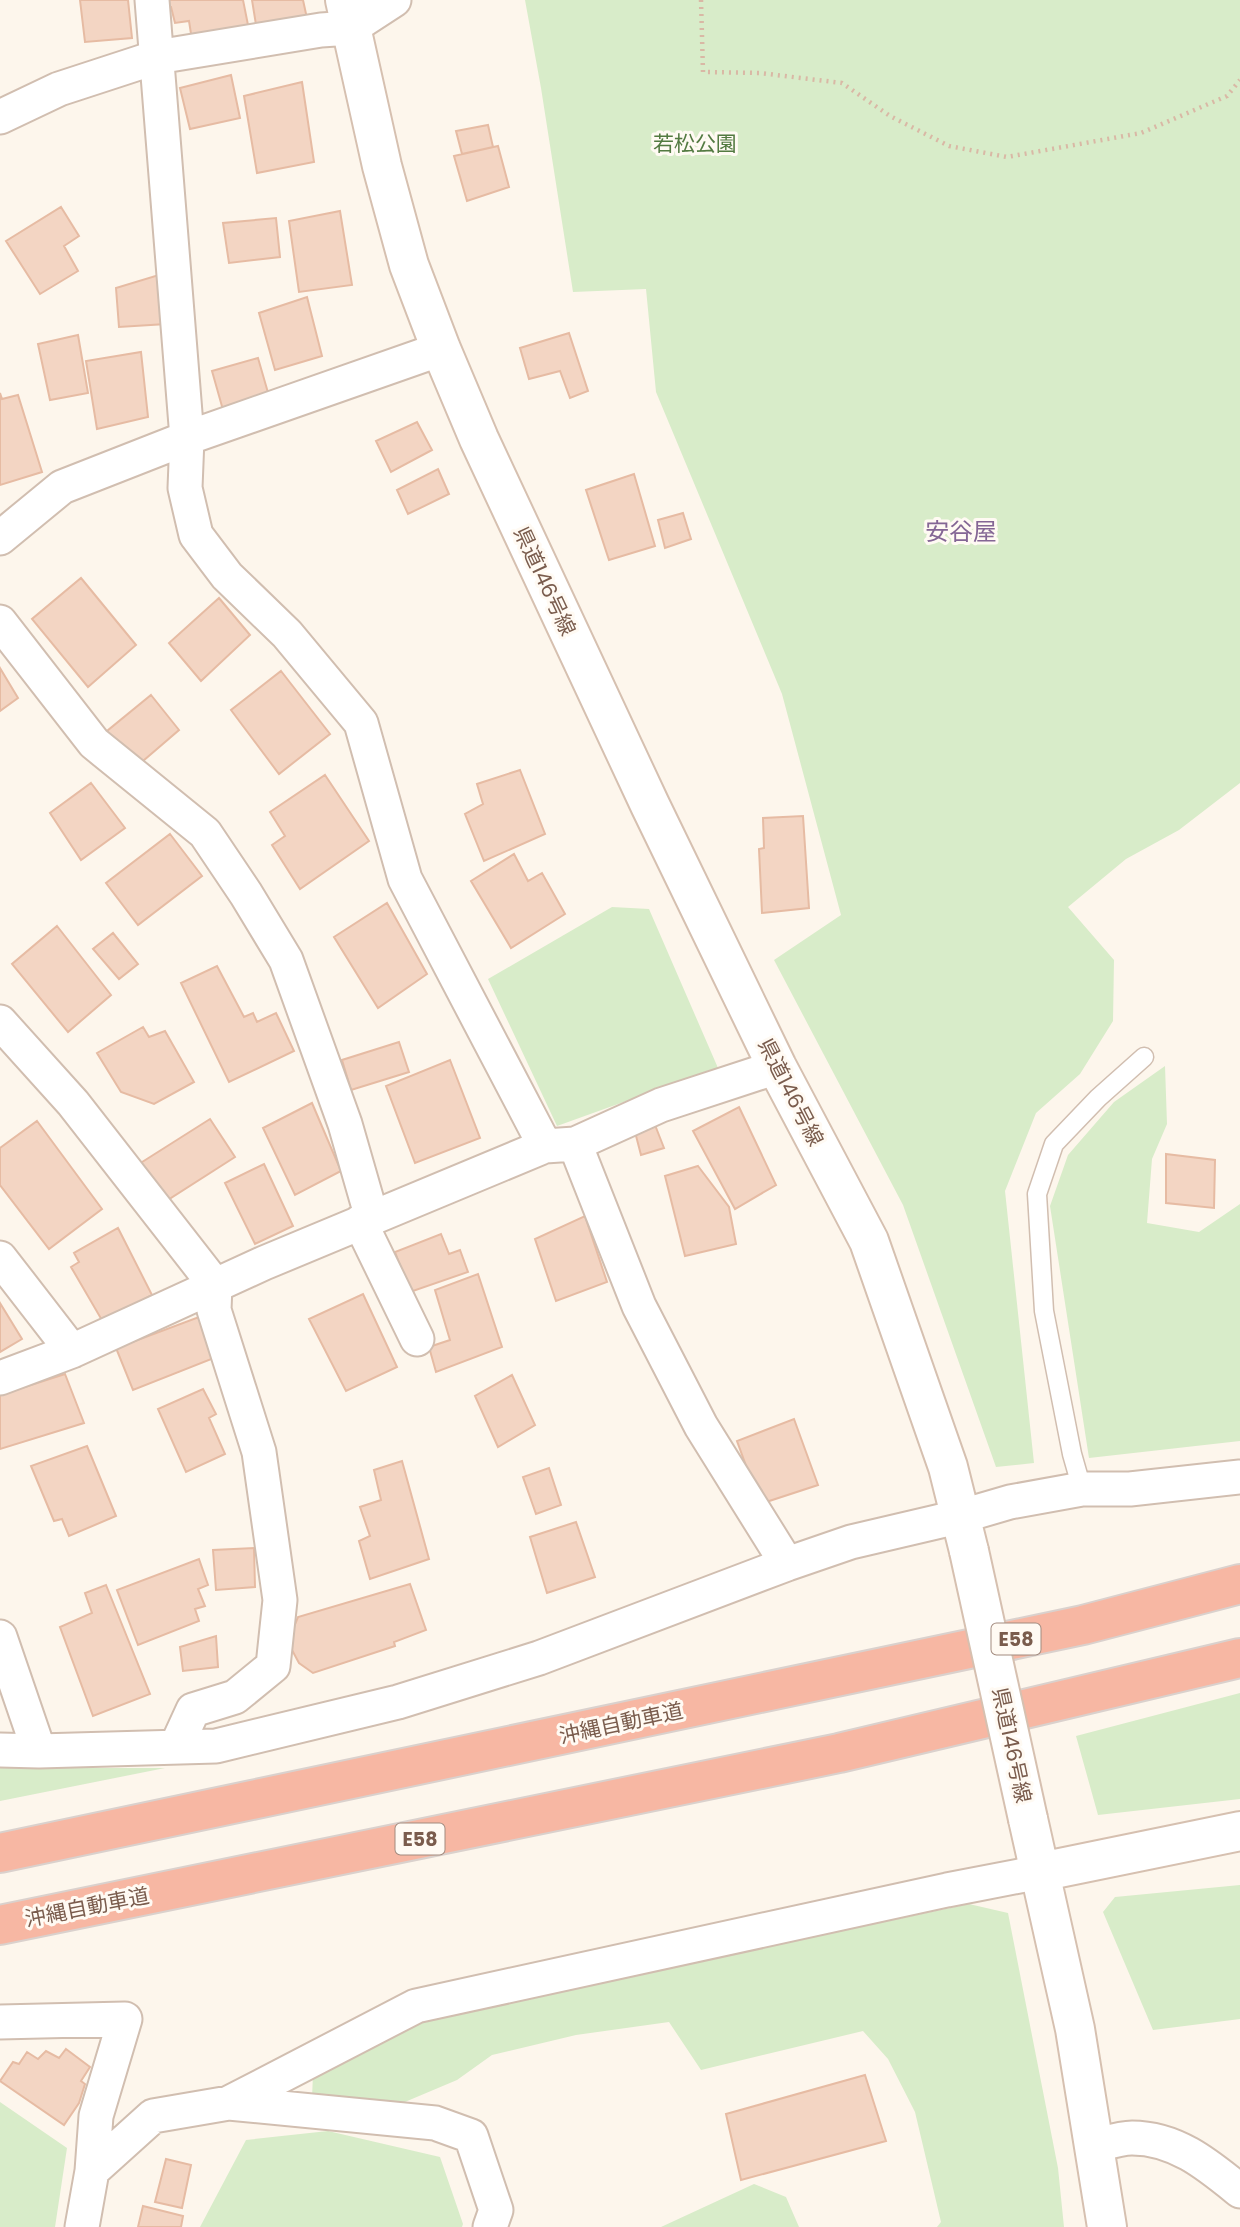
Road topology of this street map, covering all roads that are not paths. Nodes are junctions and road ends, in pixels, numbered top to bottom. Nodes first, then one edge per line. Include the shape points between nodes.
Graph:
1 (152, 0) edge
2 (394, 0) edge
3 (348, 14) edge
4 (157, 57) junction
5 (0, 117) edge
6 (441, 349) junction
7 (187, 438) junction
8 (0, 538) edge
9 (0, 622) edge
10 (0, 1022) edge
11 (1144, 1057) dead end
12 (777, 1067) junction
13 (560, 1145) junction
14 (366, 1220) junction
15 (0, 1258) edge
16 (215, 1285) junction
17 (417, 1339) dead end
18 (72, 1351) junction
19 (0, 1378) edge
20 (1240, 1477) edge
21 (1082, 1489) junction
22 (965, 1534) junction
23 (787, 1564) junction
24 (1240, 1584) edge
25 (0, 1637) edge
26 (1240, 1658) edge
27 (176, 1747) junction
28 (0, 1750) edge
29 (39, 1752) junction
30 (1240, 1831) edge
31 (0, 1853) edge
32 (1041, 1872) junction
33 (0, 1925) edge
34 (0, 2022) edge
35 (229, 2103) junction
36 (1094, 2146) junction
37 (92, 2172) junction
38 (1240, 2190) edge
39 (82, 2227) edge
40 (490, 2227) edge
41 (1107, 2227) edge

1 - 4 street
2 - 3 street
3 - 4 street via 321,30
3 - 6 main road, 県道146号線 via 406,253
4 - 5 street via 59,89
4 - 7 street
6 - 7 street
6 - 12 main road, 県道146号線 via 650,805
7 - 8 street via 62,487
7 - 13 street via 185,488 196,535 361,723 405,879
9 - 14 street via 94,743 205,833 246,894 286,960 345,1124
10 - 16 street via 73,1102
11 - 21 lane via 1054,1144 1037,1194 1044,1311
12 - 13 street
12 - 22 main road, 県道146号線 via 869,1241 948,1466
13 - 14 street
13 - 23 street via 701,1426
14 - 16 street
14 - 17 street
15 - 18 street
16 - 18 street
16 - 27 street via 214,1310 259,1452 280,1600 273,1666 235,1697 193,1710
18 - 19 street
20 - 21 street via 1130,1489
21 - 22 street via 1010,1502
22 - 23 street via 851,1542
22 - 32 main road, 県道146号線, bridge
23 - 27 street via 539,1658 398,1702 216,1746
24 - 31 highway, 沖縄自動車道 / E58 via 1083,1625
25 - 29 street
26 - 33 highway, 沖縄自動車道 / E58 via 839,1753
27 - 29 street
28 - 29 street
30 - 32 main road
32 - 35 street via 416,2006
32 - 36 main road, 県道146号線 via 1075,2029
34 - 37 street via 125,2018 96,2116
35 - 37 street via 153,2116
35 - 40 street via 435,2123 471,2136 496,2210
36 - 38 street via 1131,2137 1168,2143 1200,2159
36 - 41 main road, 県道146号線
37 - 39 street

